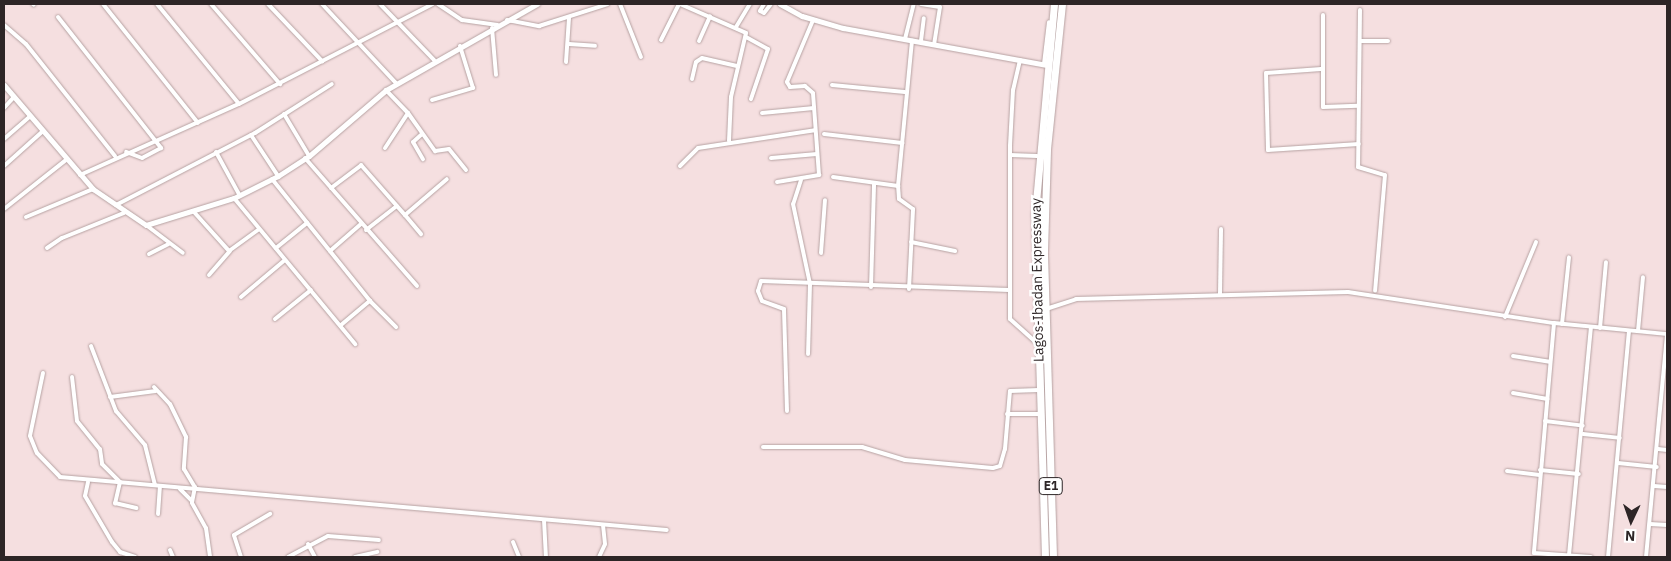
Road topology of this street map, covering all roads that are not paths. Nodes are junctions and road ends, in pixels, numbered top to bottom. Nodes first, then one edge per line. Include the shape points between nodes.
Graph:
1 (103, 4) edge
2 (157, 4) edge
3 (211, 4) edge
4 (268, 4) edge
5 (322, 4) edge
6 (380, 4) edge
7 (433, 4) edge
8 (438, 4) edge
9 (536, 4) edge
10 (608, 4) edge
11 (620, 4) edge
12 (680, 4) edge
13 (750, 4) edge
14 (764, 4) edge
15 (771, 4) edge
16 (780, 4) edge
17 (914, 4) edge
18 (921, 4) edge
19 (1053, 4) edge
20 (1062, 4) edge
21 (1360, 10) dead end
22 (1323, 15) dead end
23 (710, 16) junction
24 (58, 17) dead end
25 (569, 18) junction
26 (924, 18) dead end
27 (507, 20) junction
28 (813, 20) junction
29 (399, 22) junction
30 (498, 24) junction
31 (4, 25) edge
32 (480, 26) junction
33 (736, 27) junction
34 (492, 28) junction
35 (484, 32) junction
36 (746, 37) junction
37 (906, 39) junction
38 (660, 40) dead end
39 (912, 40) junction
40 (699, 41) dead end
41 (921, 41) junction
42 (1361, 41) junction
43 (1388, 41) dead end
44 (359, 42) junction
45 (568, 44) junction
46 (934, 44) junction
47 (460, 46) junction
48 (595, 46) dead end
49 (641, 57) dead end
50 (434, 60) junction
51 (1020, 60) junction
52 (322, 61) junction
53 (566, 62) dead end
54 (1045, 65) junction
55 (738, 66) junction
56 (1321, 69) junction
57 (496, 75) dead end
58 (692, 79) dead end
59 (280, 84) junction
60 (332, 84) dead end
61 (396, 84) junction
62 (4, 85) edge
63 (832, 85) dead end
64 (386, 90) junction
65 (905, 92) junction
66 (14, 98) junction
67 (751, 99) dead end
68 (432, 100) dead end
69 (239, 104) junction
70 (1358, 106) junction
71 (4, 108) edge
72 (814, 108) junction
73 (408, 113) junction
74 (762, 113) dead end
75 (284, 114) junction
76 (30, 116) junction
77 (198, 122) junction
78 (815, 130) junction
79 (43, 131) junction
80 (422, 134) junction
81 (824, 134) dead end
82 (252, 135) junction
83 (4, 139) edge
84 (156, 140) junction
85 (729, 141) junction
86 (902, 143) junction
87 (1359, 144) junction
88 (385, 148) dead end
89 (126, 152) junction
90 (216, 152) junction
91 (817, 154) junction
92 (1010, 155) junction
93 (115, 156) junction
94 (1037, 156) junction
95 (307, 157) junction
96 (771, 158) dead end
97 (67, 159) junction
98 (423, 159) dead end
99 (4, 166) edge
100 (680, 166) dead end
101 (466, 170) dead end
102 (80, 174) junction
103 (278, 176) junction
104 (833, 177) dead end
105 (272, 179) junction
106 (447, 179) dead end
107 (802, 180) junction
108 (777, 182) dead end
109 (874, 182) junction
110 (898, 186) junction
111 (331, 188) junction
112 (93, 189) junction
113 (237, 197) junction
114 (824, 200) dead end
115 (114, 205) junction
116 (396, 206) junction
117 (4, 208) edge
118 (194, 212) junction
119 (124, 214) junction
120 (405, 215) junction
121 (26, 217) dead end
122 (307, 222) junction
123 (360, 224) junction
124 (146, 225) junction
125 (259, 229) junction
126 (1221, 229) dead end
127 (366, 230) junction
128 (421, 234) dead end
129 (911, 242) junction
130 (1536, 242) dead end
131 (169, 244) junction
132 (48, 248) dead end
133 (276, 248) junction
134 (230, 251) junction
135 (330, 251) junction
136 (955, 251) dead end
137 (183, 253) dead end
138 (821, 253) dead end
139 (149, 254) dead end
140 (1569, 257) dead end
141 (285, 260) junction
142 (1606, 262) dead end
143 (209, 275) dead end
144 (1643, 277) dead end
145 (810, 284) junction
146 (417, 286) dead end
147 (871, 287) junction
148 (909, 289) junction
149 (311, 290) junction
150 (1009, 290) junction
151 (1375, 291) dead end
152 (1220, 294) junction
153 (241, 297) dead end
154 (370, 302) junction
155 (1044, 310) junction
156 (1505, 317) junction
157 (275, 319) dead end
158 (1554, 323) junction
159 (1562, 324) junction
160 (341, 325) junction
161 (396, 327) dead end
162 (1591, 327) junction
163 (1600, 328) junction
164 (1629, 331) junction
165 (1638, 331) junction
166 (1667, 334) edge
167 (355, 344) dead end
168 (1037, 344) junction
169 (91, 346) dead end
170 (808, 354) dead end
171 (1513, 356) dead end
172 (1550, 362) junction
173 (43, 373) dead end
174 (1665, 374) edge
175 (72, 377) dead end
176 (1039, 390) junction
177 (1513, 393) dead end
178 (110, 397) junction
179 (1547, 399) junction
180 (1660, 410) junction
181 (1667, 411) edge
182 (787, 412) dead end
183 (1007, 414) junction
184 (1040, 414) junction
185 (1544, 421) junction
186 (1584, 426) junction
187 (1583, 434) junction
188 (1620, 438) junction
189 (762, 447) dead end
190 (1658, 449) junction
191 (1667, 450) edge
192 (1618, 463) junction
193 (1656, 467) junction
194 (1540, 470) junction
195 (1507, 471) dead end
196 (1579, 474) junction
197 (1540, 475) junction
198 (94, 481) junction
199 (120, 482) junction
200 (155, 485) junction
201 (195, 486) junction
202 (1654, 486) junction
203 (160, 487) junction
204 (1667, 487) edge
205 (178, 488) junction
206 (192, 500) junction
207 (136, 508) dead end
208 (158, 514) dead end
209 (270, 514) dead end
210 (544, 520) junction
211 (1650, 524) junction
212 (1667, 525) edge
213 (603, 526) junction
214 (667, 530) dead end
215 (379, 540) dead end
216 (513, 542) dead end
217 (308, 544) junction
218 (170, 550) dead end
219 (377, 552) dead end
220 (1569, 555) junction
221 (136, 557) edge
222 (173, 557) edge
223 (210, 557) edge
224 (241, 557) edge
225 (288, 557) edge
226 (315, 557) edge
227 (355, 557) edge
228 (519, 557) edge
229 (546, 557) edge
230 (599, 557) edge
231 (1045, 557) edge
232 (1053, 557) edge
233 (1591, 557) edge
234 (1608, 557) edge
235 (1646, 557) edge

1 - 77 street
2 - 69 street
3 - 59 street
4 - 52 street
5 - 44 street
6 - 29 street
7 - 29 street
8 - 32 street
9 - 27 street
10 - 25 street
11 - 49 street
12 - 23 street
12 - 38 street
13 - 33 street
14 - 15 street via 760,11 764,14
16 - 28 street
17 - 37 street
18 - 46 street via 940,7
19 - 54 highway, Lagos-Ibadan Expressway / E1
20 - 155 highway, Lagos-Ibadan Expressway / E1 via 1045,193
21 - 42 street
22 - 56 street
23 - 33 street
23 - 40 street
24 - 84 street
25 - 27 street via 530,27
25 - 45 street
26 - 41 street
27 - 30 street
28 - 37 street
28 - 72 street via 787,82 790,87 810,89
29 - 44 street
29 - 50 street
30 - 32 street
30 - 34 street
31 - 93 street via 26,44
32 - 35 street
33 - 36 street
34 - 35 street
34 - 57 street
35 - 47 street
36 - 55 street
36 - 67 street via 768,49
37 - 39 street
39 - 41 street
39 - 65 street
41 - 46 street
42 - 43 street
42 - 70 street
44 - 52 street
44 - 61 street
45 - 48 street
45 - 53 street
46 - 51 street
47 - 50 street
47 - 68 street via 473,88
50 - 61 street
51 - 54 street
51 - 92 street via 1013,90
52 - 59 street
54 - 94 highway, Lagos-Ibadan Expressway / E1
55 - 58 street via 702,58
55 - 85 street
56 - 70 street via 1323,107
56 - 87 street via 1266,73 1268,150
59 - 69 street
60 - 75 street
61 - 64 street
62 - 66 street
63 - 65 street
64 - 73 street
64 - 95 street
65 - 86 street
66 - 71 street
66 - 76 street
69 - 77 street
70 - 87 street
72 - 74 street
72 - 78 street
73 - 80 street
73 - 88 street
75 - 82 street
75 - 95 street
76 - 79 street
76 - 83 street
77 - 84 street
78 - 85 street
78 - 91 street
79 - 97 street
79 - 99 street
80 - 98 street via 412,142
80 - 101 street via 435,151 449,149
81 - 86 street
82 - 90 street
82 - 103 street
84 - 89 street
84 - 89 street via 160,148 156,153 142,158
85 - 100 street via 698,148
86 - 110 street
87 - 151 street via 1358,167 1385,174
89 - 93 street
90 - 113 street
90 - 115 street
91 - 96 street
91 - 107 street via 818,178
92 - 94 street
92 - 150 street
93 - 102 street
94 - 168 highway, Lagos-Ibadan Expressway / E1
95 - 103 street
95 - 111 street
97 - 102 street
97 - 117 street
102 - 112 street
103 - 105 street
104 - 109 street
105 - 113 street
105 - 122 street
106 - 120 street
107 - 108 street
107 - 145 street via 793,204
109 - 110 street
109 - 147 street
110 - 129 street via 899,199 912,205
111 - 116 street via 360,165
111 - 123 street
112 - 115 street
112 - 121 street
113 - 118 street
113 - 125 street
114 - 138 street
115 - 119 street
116 - 120 street
116 - 127 street
118 - 124 street
118 - 134 street
119 - 124 street
119 - 132 street via 62,238
120 - 128 street
122 - 133 street
122 - 135 street
123 - 127 street
123 - 135 street
124 - 131 street
125 - 133 street
125 - 134 street
126 - 152 street
127 - 146 street
129 - 136 street
129 - 148 street
130 - 156 street
131 - 137 street
131 - 139 street
133 - 141 street
134 - 143 street
135 - 154 street
140 - 159 street
141 - 149 street
141 - 153 street
142 - 163 street
144 - 165 street
145 - 147 street
145 - 170 street
145 - 182 street via 761,281 758,285 762,301 784,309
147 - 148 street
148 - 150 street
149 - 157 street
149 - 160 street
150 - 168 street via 1010,319
152 - 155 street via 1076,299
152 - 156 street via 1348,292
154 - 160 street
154 - 161 street
155 - 232 highway, Lagos-Ibadan Expressway / E1
156 - 158 street
158 - 159 street
158 - 172 street
159 - 162 street
160 - 167 street
162 - 163 street
162 - 186 street
163 - 164 street
164 - 165 street
164 - 188 street
165 - 166 street
166 - 174 street
168 - 176 highway, Lagos-Ibadan Expressway / E1
169 - 178 street
171 - 172 street
172 - 179 street
173 - 198 street via 30,436 37,453 60,477
174 - 180 street
175 - 199 street via 77,421 100,449 102,464
176 - 183 street via 1010,391
176 - 184 highway, Lagos-Ibadan Expressway / E1
177 - 179 street
178 - 200 street via 116,411 141,438
178 - 201 street via 161,391 185,435 184,469
179 - 185 street
180 - 181 street
180 - 190 street
183 - 184 street
183 - 189 street via 1003,457 1000,466 993,468 905,460 862,447
184 - 231 highway, Lagos-Ibadan Expressway / E1
185 - 186 street
185 - 194 street
186 - 187 street
187 - 188 street
187 - 196 street
188 - 192 street
190 - 191 street
190 - 193 street
192 - 193 street
192 - 234 street
193 - 202 street
194 - 196 street
194 - 197 street
195 - 197 street
196 - 220 street
197 - 220 street via 1534,552
198 - 199 street
198 - 221 street via 84,483 88,503 118,551
199 - 200 street
199 - 207 street via 116,505
200 - 203 street
201 - 205 street
201 - 206 street
201 - 210 street
202 - 204 street
202 - 211 street
203 - 205 street
203 - 208 street
205 - 206 street
206 - 223 street via 206,528
209 - 224 street via 234,535
210 - 213 street
210 - 229 street
211 - 212 street
211 - 235 street
213 - 214 street
213 - 230 street via 606,544
215 - 217 street via 328,536
216 - 228 street
217 - 225 street
217 - 226 street
218 - 222 street
219 - 227 street
220 - 233 street

